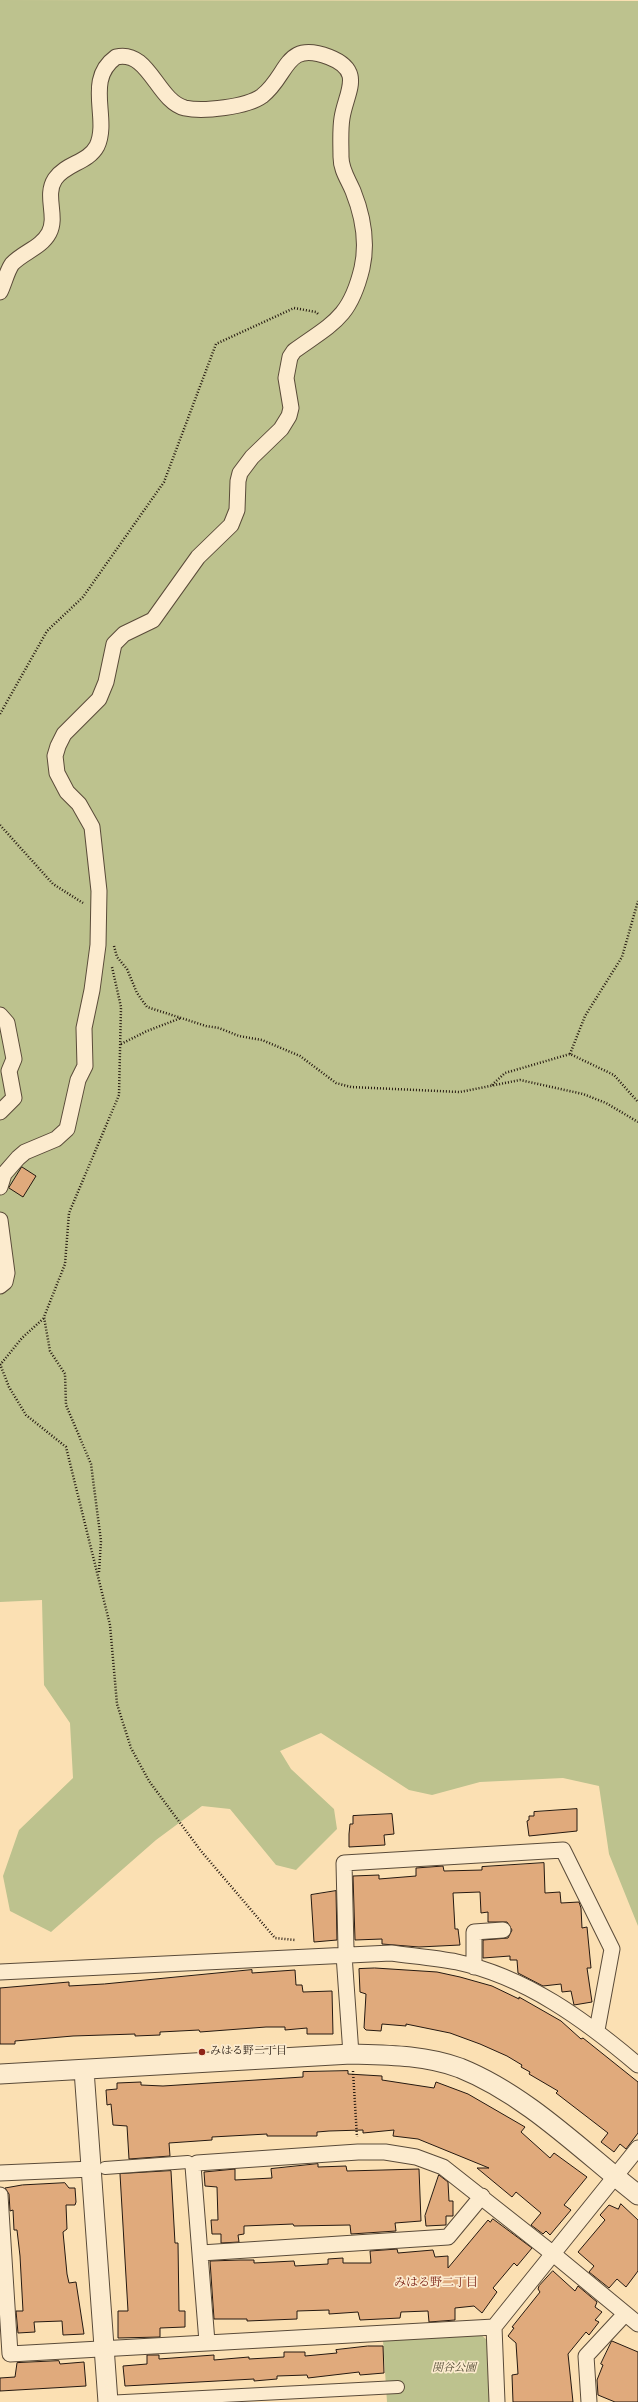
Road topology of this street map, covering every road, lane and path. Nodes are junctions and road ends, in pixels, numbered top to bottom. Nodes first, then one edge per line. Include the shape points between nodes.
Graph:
1 (0, 292) edge
2 (329, 326) junction
3 (0, 714) edge
4 (0, 825) edge
5 (638, 901) edge
6 (100, 914) junction
7 (114, 940) dead end
8 (111, 964) dead end
9 (0, 1015) edge
10 (181, 1018) junction
11 (121, 1044) junction
12 (570, 1054) junction
13 (492, 1086) junction
14 (638, 1102) edge
15 (0, 1112) edge
16 (638, 1122) edge
17 (0, 1187) edge
18 (0, 1220) edge
19 (0, 1286) edge
20 (44, 1317) junction
21 (0, 1365) edge
22 (98, 1574) junction
23 (503, 1930) dead end
24 (275, 1938) dead end
25 (344, 1955) junction
26 (474, 1967) junction
27 (0, 1972) edge
28 (597, 2030) junction
29 (352, 2060) junction
30 (638, 2065) edge
31 (84, 2070) junction
32 (0, 2074) edge
33 (638, 2148) edge
34 (358, 2152) junction
35 (193, 2166) junction
36 (99, 2168) junction
37 (0, 2173) edge
38 (614, 2176) junction
39 (0, 2195) edge
40 (638, 2195) edge
41 (482, 2196) junction
42 (201, 2253) junction
43 (552, 2253) junction
44 (625, 2314) junction
45 (638, 2324) edge
46 (494, 2327) junction
47 (207, 2342) junction
48 (104, 2349) junction
49 (398, 2387) dead end
50 (105, 2402) edge
51 (108, 2402) edge
52 (497, 2402) edge
53 (589, 2402) edge

1 - 2 street via 12,264 50,233 50,193 54,181 67,166 92,154 97,145 100,135 99,90 104,69 110,62 122,56 138,62 170,99 181,106 219,109 261,97 276,81 288,61 300,53 308,52 330,58 343,66 351,79 351,90 342,117 341,158 364,228 362,268 355,289 342,316
2 - 3 path via 316,312 294,308 216,344 164,482 83,597 47,631
2 - 6 street via 294,351 290,357 286,378 291,408 289,416 282,429 252,457 240,473 237,510 230,525 198,557 153,620 124,634 114,644 106,682 99,699 64,734 58,746 55,756 57,773 92,827
4 - 6 path via 53,884
5 - 12 path via 622,957 585,1016
6 - 17 street via 92,990 84,1028 85,1066 78,1080 66,1129 56,1139 25,1152 18,1158 4,1174
7 - 10 path via 117,957 127,969 137,993 148,1007
8 - 11 path via 121,1007
9 - 15 street via 7,1023 14,1059 9,1071 14,1098
10 - 11 path
10 - 13 path via 239,1036 262,1040 300,1056 336,1083 351,1087 460,1092
11 - 20 path via 119,1095 69,1213 65,1264
12 - 13 path via 505,1073
12 - 14 path via 614,1075
13 - 16 path via 520,1080 545,1084 606,1103
18 - 19 street via 7,1273 5,1282
20 - 21 path via 22,1338
20 - 22 path via 50,1351 66,1374 66,1405 91,1464 101,1541
21 - 22 path via 9,1387 26,1415 66,1447
22 - 24 path via 110,1626 117,1704 131,1748 149,1781 201,1852
23 - 26 street via 474,1932
25 - 26 street via 391,1953 458,1962
25 - 27 street
25 - 28 street via 344,1863 563,1850 612,1949
25 - 29 street
26 - 28 street via 511,1980
28 - 30 street
29 - 31 street
29 - 34 path
29 - 38 street via 408,2056 459,2068 529,2107
31 - 32 street
31 - 36 street
33 - 38 street
34 - 35 street via 197,2163
34 - 41 street via 385,2152 416,2157 443,2167
35 - 36 street via 188,2162
35 - 42 street
36 - 37 street
36 - 48 street
38 - 40 street
38 - 43 street
39 - 48 street via 10,2354
41 - 42 street via 448,2237
41 - 43 street
42 - 47 street
43 - 44 street
43 - 46 street
44 - 45 street
44 - 53 street via 586,2356
46 - 47 street
46 - 52 street
47 - 48 street
48 - 51 street
49 - 51 street
50 - 51 street

